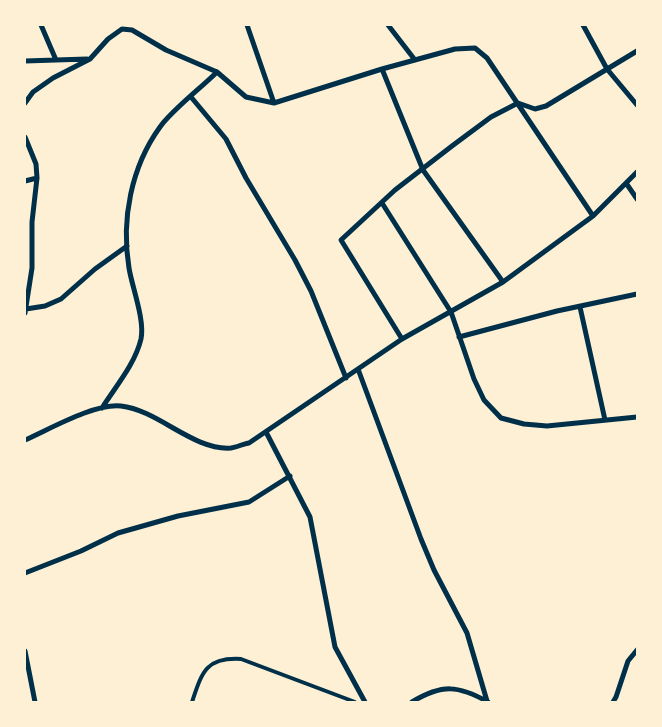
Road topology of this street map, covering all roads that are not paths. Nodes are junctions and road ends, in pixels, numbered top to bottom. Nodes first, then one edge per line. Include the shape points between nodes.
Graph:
1 (40, 25) edge
2 (247, 25) edge
3 (388, 25) edge
4 (583, 25) edge
5 (123, 27) edge
6 (637, 51) edge
7 (90, 59) junction
8 (56, 60) junction
9 (416, 60) junction
10 (25, 61) edge
11 (382, 69) junction
12 (607, 69) junction
13 (217, 72) junction
14 (191, 97) junction
15 (25, 103) edge
16 (274, 103) junction
17 (518, 103) junction
18 (637, 105) edge
19 (25, 137) edge
20 (423, 170) junction
21 (637, 172) edge
22 (37, 178) junction
23 (25, 181) edge
24 (626, 182) junction
25 (637, 199) edge
26 (382, 203) junction
27 (593, 216) junction
28 (127, 246) junction
29 (503, 282) junction
30 (637, 294) edge
31 (580, 307) junction
32 (26, 311) edge
33 (451, 312) junction
34 (459, 337) junction
35 (402, 339) junction
36 (358, 369) junction
37 (346, 378) junction
38 (102, 408) junction
39 (637, 417) edge
40 (605, 420) junction
41 (266, 432) junction
42 (25, 440) edge
43 (290, 476) junction
44 (25, 573) edge
45 (637, 650) edge
46 (25, 651) edge
47 (348, 700) edge
48 (35, 702) edge
49 (192, 702) edge
50 (356, 702) edge
51 (365, 702) edge
52 (412, 702) edge
53 (488, 702) edge
54 (613, 702) edge

1 - 8 street
2 - 16 street
3 - 9 street
4 - 12 street
5 - 7 street
5 - 13 street
6 - 12 street
7 - 8 street
7 - 15 street via 32,92
8 - 10 street
9 - 11 street
9 - 17 street via 455,48 475,48 487,58
11 - 16 street
11 - 20 street
12 - 17 street via 546,106 535,109
12 - 18 street
13 - 14 street
13 - 16 street via 246,97
14 - 28 street via 160,126 147,146 134,177 126,230
14 - 37 street via 226,139 295,260
17 - 20 street via 491,116
17 - 27 street
19 - 22 street via 36,164
20 - 26 street
20 - 29 street
21 - 24 street
22 - 23 street
22 - 32 street
24 - 25 street
24 - 27 street
26 - 33 street
26 - 35 street via 341,240
27 - 29 street
28 - 32 street via 94,269 61,299
28 - 38 street via 142,337 134,359
29 - 33 street
30 - 31 street
31 - 34 street
31 - 40 street
33 - 34 street
33 - 35 street
34 - 40 street via 484,400 502,418 548,426
35 - 36 street
36 - 37 street
36 - 53 street via 421,539 467,633
37 - 41 street
38 - 41 street via 120,405 136,409 190,437 230,448 249,443
38 - 42 street
39 - 40 street
41 - 43 street
43 - 44 street via 249,502 178,516 118,533
43 - 51 street via 310,517 335,648
45 - 54 street via 628,661
46 - 48 street
47 - 49 lane via 241,659 224,658 206,670
47 - 50 lane
52 - 53 street via 434,692 454,688 471,692

